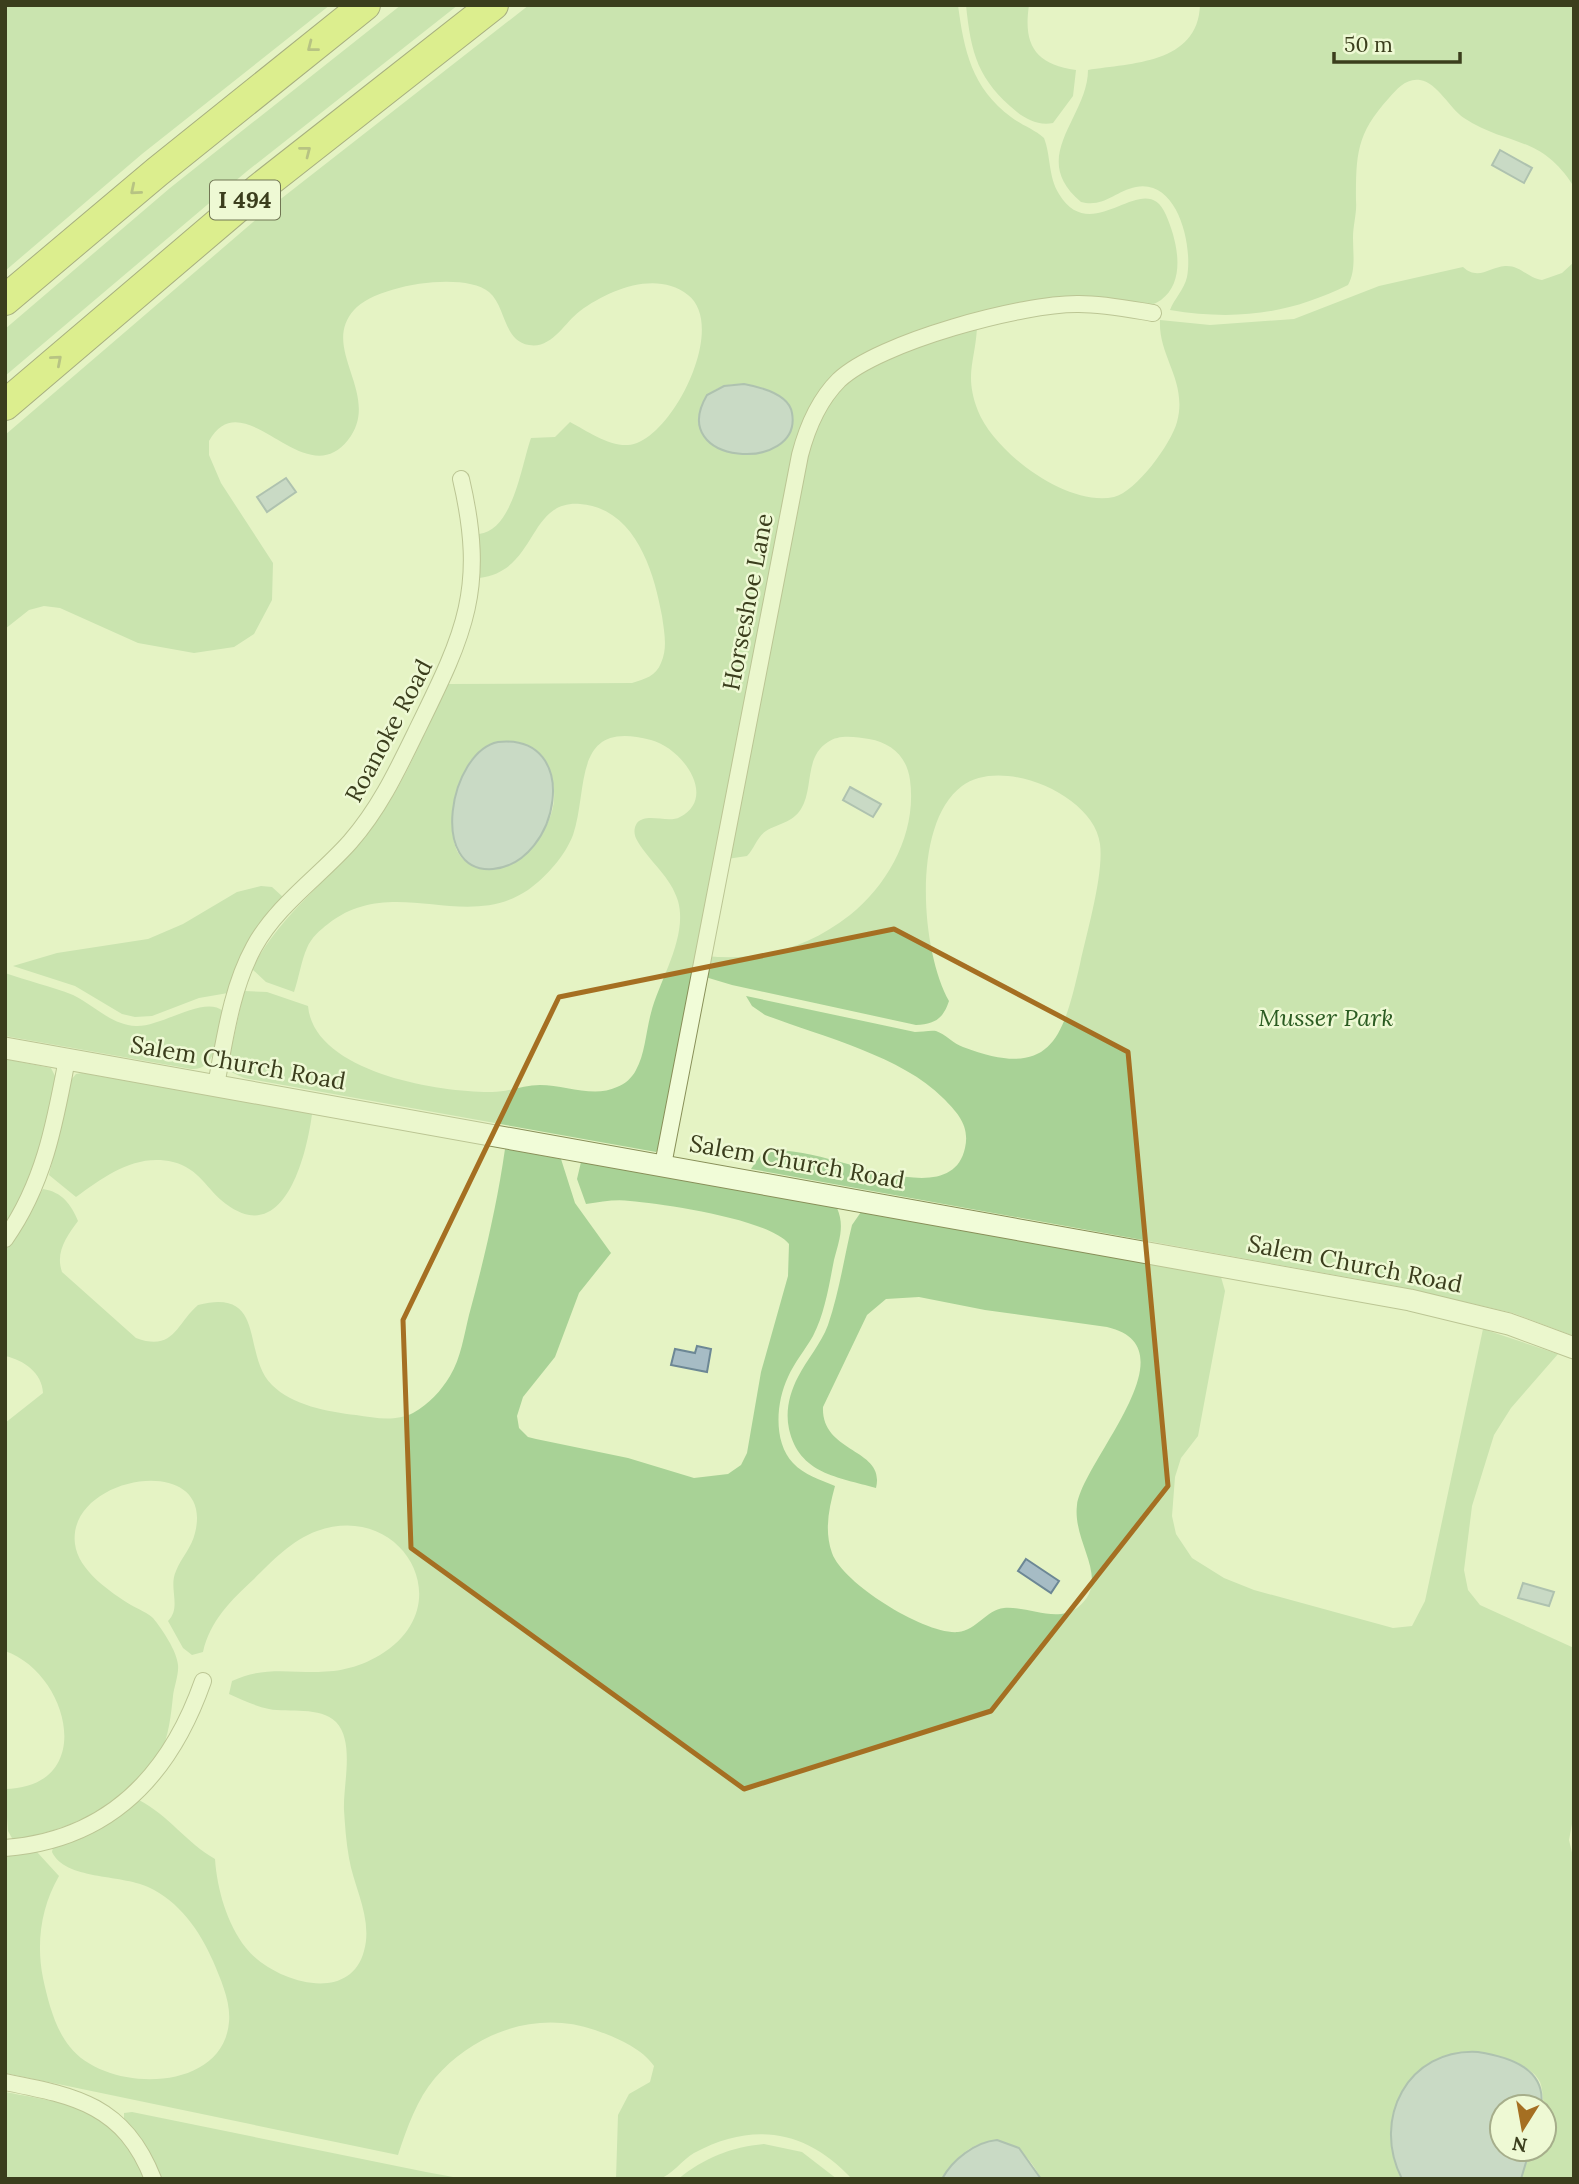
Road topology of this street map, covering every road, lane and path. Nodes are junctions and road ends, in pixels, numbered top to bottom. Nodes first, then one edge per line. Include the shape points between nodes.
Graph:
1 (365, 5) edge
2 (493, 5) edge
3 (5, 300) edge
4 (1153, 313) dead end
5 (5, 405) edge
6 (461, 479) dead end
7 (5, 1048) edge
8 (67, 1059) junction
9 (216, 1085) junction
10 (663, 1165) junction
11 (5, 1239) edge
12 (1574, 1348) edge
13 (203, 1681) dead end
14 (5, 1848) edge
15 (5, 2082) edge
16 (153, 2179) edge

1 -> 3 highway
5 -> 2 highway, I 494 via 242,202
4 - 10 street, Horseshoe Lane via 1081,303 989,319 868,360 838,382 819,407 803,443 794,482
6 - 9 street, Roanoke Road via 470,520 472,578 457,647 375,810 350,842 280,912 255,946 237,989
7 - 8 street, Salem Church Road
8 - 9 street, Salem Church Road
8 - 11 street via 38,1181
9 - 10 street, Salem Church Road
10 - 12 street, Salem Church Road via 1410,1300 1509,1324
13 - 14 street via 169,1756 132,1796 104,1817 72,1832
15 - 16 street via 74,2096 99,2108 126,2133

